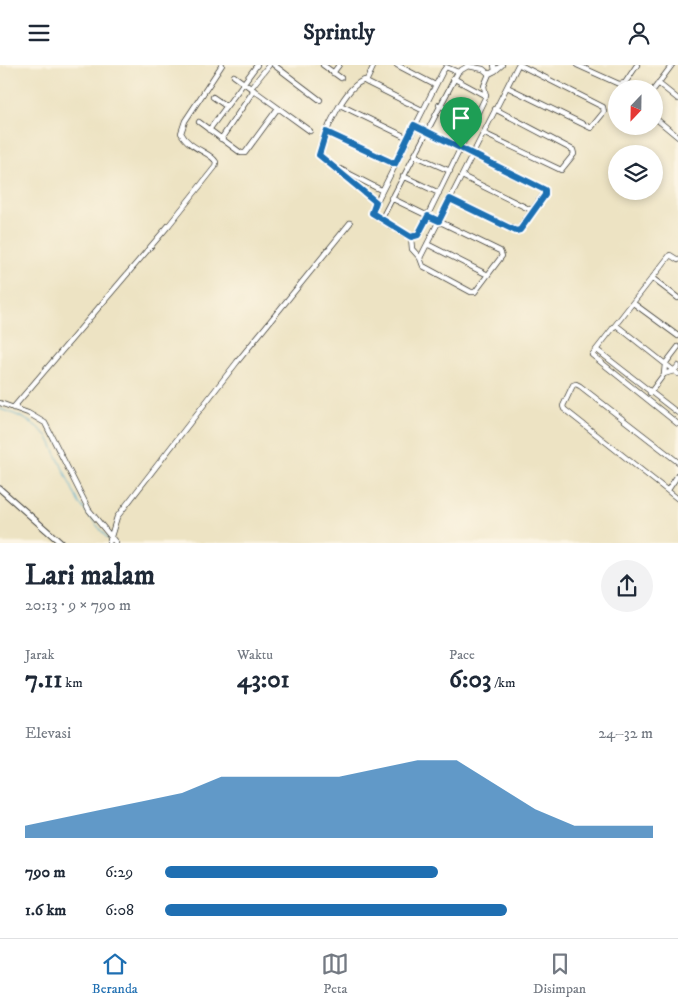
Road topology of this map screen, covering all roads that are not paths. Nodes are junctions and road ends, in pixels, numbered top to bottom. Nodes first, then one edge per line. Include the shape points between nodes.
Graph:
1 (222, 65) edge
2 (257, 65) edge
3 (269, 65) edge
4 (274, 65) edge
5 (323, 65) edge
6 (339, 65) edge
7 (374, 65) edge
8 (397, 65) edge
9 (494, 65) edge
10 (502, 65) edge
11 (519, 65) edge
12 (577, 65) edge
13 (672, 65) edge
14 (446, 66) edge
15 (464, 66) edge
16 (634, 66) edge
17 (495, 71) junction
18 (458, 72) junction
19 (333, 73) junction
20 (489, 74) junction
21 (234, 75) dead end
22 (453, 78) junction
23 (341, 79) dead end
24 (365, 80) junction
25 (660, 80) edge
26 (244, 83) junction
27 (435, 85) junction
28 (507, 87) junction
29 (663, 87) edge
30 (253, 89) junction
31 (486, 96) junction
32 (213, 97) dead end
33 (678, 99) edge
34 (320, 100) dead end
35 (340, 105) junction
36 (439, 105) junction
37 (226, 106) junction
38 (278, 108) junction
39 (495, 109) junction
40 (422, 111) junction
41 (199, 122) dead end
42 (474, 122) junction
43 (663, 124) edge
44 (414, 125) junction
45 (209, 130) junction
46 (310, 131) dead end
47 (426, 131) junction
48 (326, 132) junction
49 (484, 133) junction
50 (678, 137) edge
51 (408, 138) junction
52 (221, 139) junction
53 (461, 148) junction
54 (473, 153) junction
55 (414, 155) junction
56 (395, 164) junction
57 (332, 165) junction
58 (450, 171) junction
59 (403, 176) junction
60 (462, 176) junction
61 (381, 190) junction
62 (439, 193) junction
63 (392, 198) junction
64 (450, 199) junction
65 (376, 202) junction
66 (533, 211) junction
67 (428, 216) junction
68 (381, 220) junction
69 (439, 221) junction
70 (350, 223) dead end
71 (411, 237) junction
72 (428, 243) junction
73 (420, 258) junction
74 (678, 261) edge
75 (488, 275) junction
76 (652, 278) junction
77 (678, 298) edge
78 (633, 303) junction
79 (616, 325) junction
80 (678, 337) edge
81 (678, 347) edge
82 (597, 351) junction
83 (665, 364) junction
84 (677, 370) edge
85 (664, 374) junction
86 (651, 392) junction
87 (646, 398) junction
88 (0, 403) edge
89 (14, 407) junction
90 (678, 413) edge
91 (678, 424) edge
92 (678, 462) edge
93 (678, 475) edge
94 (0, 489) edge
95 (668, 490) junction
96 (677, 496) edge
97 (110, 540) edge
98 (61, 543) edge
99 (116, 543) edge

1 - 89 street via 185,121 181,133 194,148 214,158 215,167
2 - 26 street
3 - 30 street
4 - 34 street
5 - 19 street
6 - 19 street
7 - 24 street
8 - 27 street
9 - 17 street
10 - 17 street
11 - 28 street
11 - 28 street via 603,107 604,112 590,128
12 - 16 street via 619,85 625,83
13 - 25 street
14 - 18 street
14 - 27 street
15 - 18 street
15 - 20 street via 476,67
17 - 20 street
18 - 22 street
19 - 23 street
20 - 31 street via 484,86
21 - 26 street
22 - 31 street
22 - 36 street
24 - 35 street via 354,85
24 - 40 street
26 - 30 street
26 - 37 street
27 - 40 street
28 - 39 street
29 - 33 street
30 - 38 street
30 - 52 street
31 - 42 street
32 - 37 street
35 - 48 street
35 - 51 street
36 - 42 street
36 - 47 street
37 - 45 street
38 - 46 street
38 - 52 street via 247,152 240,153
39 - 49 street
39 - 49 street via 573,150 574,154 561,170
40 - 44 street
41 - 45 street
42 - 53 street
43 - 50 street
44 - 47 street
44 - 51 street
45 - 52 street
47 - 53 street
47 - 55 street
48 - 56 street
48 - 57 street via 319,155
49 - 54 street
51 - 56 street
53 - 54 street
53 - 58 street
54 - 60 street
54 - 66 street via 545,190
55 - 58 street
55 - 59 street
56 - 61 street
57 - 61 street
57 - 65 street
58 - 62 street
59 - 62 street
59 - 63 street
60 - 64 street
60 - 66 street
61 - 65 street
62 - 67 street
63 - 67 street
63 - 68 street
64 - 66 street via 516,231
64 - 69 street
65 - 68 street via 372,212
67 - 69 street
67 - 71 street via 418,235
68 - 71 street
69 - 72 street
69 - 75 street via 502,252
70 - 97 street via 116,517
71 - 73 street via 412,249
72 - 73 street
72 - 75 street
73 - 75 street via 427,269 471,293
74 - 76 street via 670,255
76 - 77 street
76 - 78 street
78 - 79 street
78 - 80 street
79 - 82 street
79 - 83 street
81 - 83 street
82 - 86 street
82 - 87 street via 592,353 593,358
83 - 84 street
83 - 85 street
84 - 85 street
85 - 86 street
86 - 87 street
86 - 90 street
87 - 91 street
88 - 89 street
89 - 97 street via 47,425 89,510
92 - 95 street via 580,386 573,385 564,409
93 - 95 street
94 - 98 street
95 - 96 street
97 - 99 street

